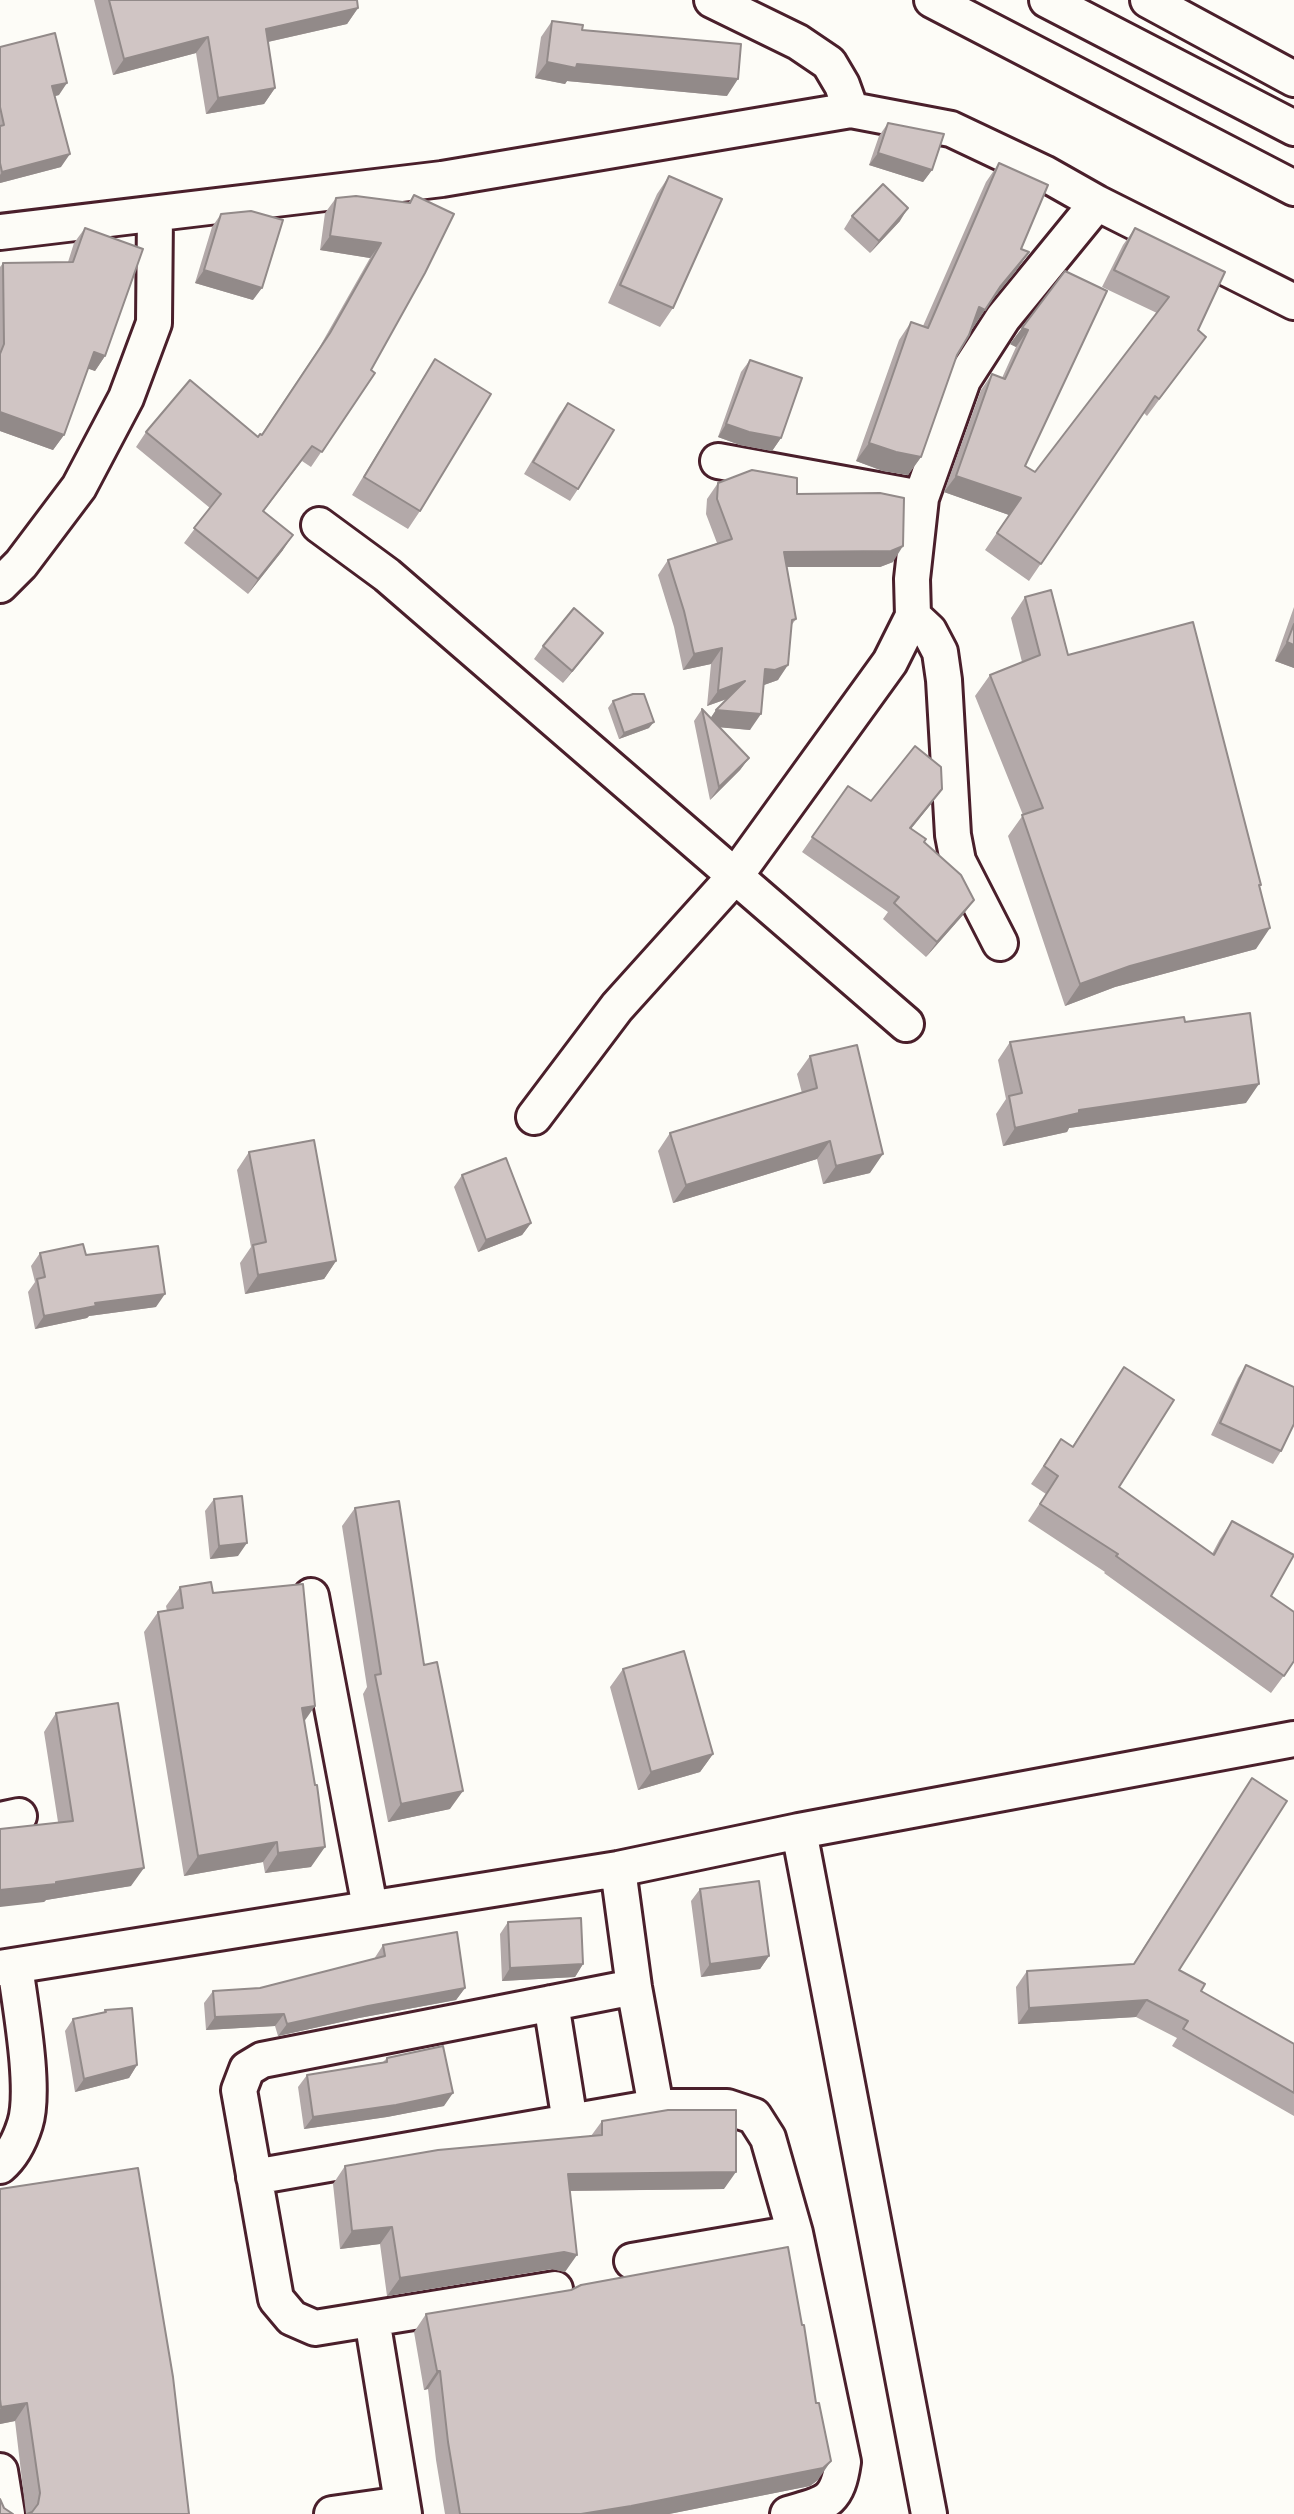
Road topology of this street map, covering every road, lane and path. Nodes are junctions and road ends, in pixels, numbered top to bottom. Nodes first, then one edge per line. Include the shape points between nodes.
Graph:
1 (712, 0) edge
2 (932, 0) edge
3 (1047, 0) edge
4 (1148, 0) edge
5 (1294, 79) edge
6 (851, 110) junction
7 (1294, 128) edge
8 (1294, 188) edge
9 (1097, 203) junction
10 (155, 214) junction
11 (0, 232) edge
12 (1294, 302) edge
13 (718, 461) dead end
14 (921, 498) junction
15 (319, 525) dead end
16 (0, 585) edge
17 (913, 616) junction
18 (736, 875) junction
19 (1000, 943) dead end
20 (906, 1024) dead end
21 (534, 1117) dead end
22 (311, 1596) dead end
23 (1294, 1739) edge
24 (799, 1831) junction
25 (618, 1869) junction
26 (370, 1907) junction
27 (8, 1967) edge
28 (634, 1987) junction
29 (551, 2003) junction
30 (656, 2107) junction
31 (570, 2122) junction
32 (0, 2166) edge
33 (254, 2177) junction
34 (795, 2233) junction
35 (632, 2261) dead end
36 (555, 2289) edge
37 (372, 2319) junction
38 (0, 2471) edge
39 (403, 2509) edge
40 (7, 2514) edge
41 (332, 2514) edge
42 (788, 2514) edge
43 (929, 2514) edge

1 - 6 street via 829,63
2 - 8 street
3 - 7 street
4 - 5 street
6 - 9 street via 951,129
6 - 10 street via 442,179
9 - 12 street
9 - 14 street via 1003,318 963,380
10 - 11 street
10 - 16 street via 154,323 126,398 79,487
13 - 14 street
14 - 17 street
15 - 18 street via 399,585
17 - 18 street via 890,662
17 - 19 street via 940,652 958,861
18 - 20 street
18 - 21 street via 617,1007
22 - 26 street
23 - 24 street
24 - 25 street
24 - 43 street
25 - 26 street
25 - 28 street
26 - 27 street
27 - 32 street via 29,2083 26,2121 11,2156
28 - 29 street
28 - 30 street
29 - 31 street
29 - 33 street via 262,2060 247,2069 239,2090
30 - 31 street
30 - 34 street via 727,2107 754,2116 768,2138
31 - 33 street
33 - 37 street via 276,2299 292,2318 315,2328
34 - 35 street
34 - 42 street via 843,2462 839,2486 824,2504
36 - 37 street
37 - 39 street
38 - 40 street
39 - 41 street

